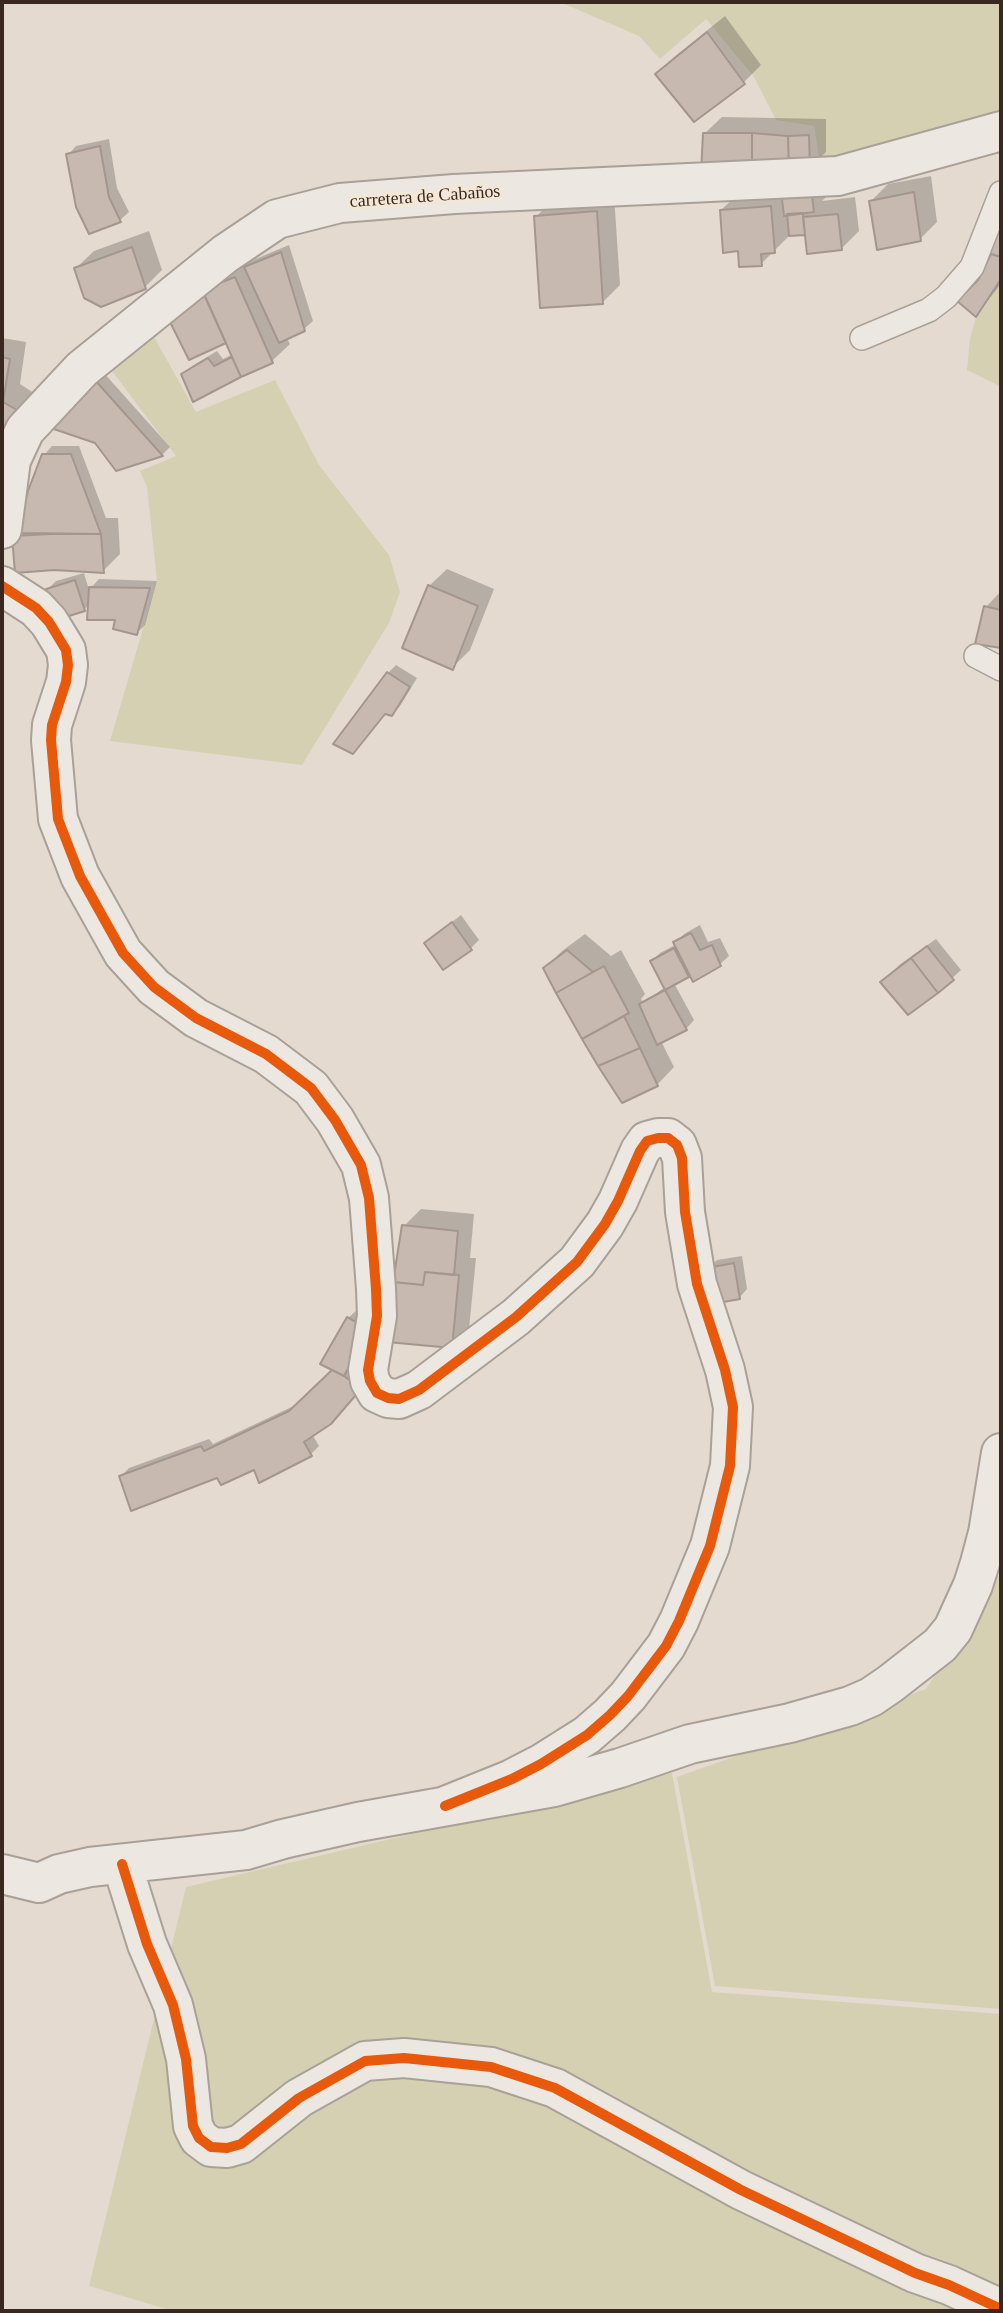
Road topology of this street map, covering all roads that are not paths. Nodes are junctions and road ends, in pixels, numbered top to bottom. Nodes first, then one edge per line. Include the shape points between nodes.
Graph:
1 (1001, 131) edge
2 (1001, 193) edge
3 (862, 338) dead end
4 (2, 529) edge
5 (2, 586) edge
6 (976, 656) dead end
7 (1001, 669) edge
8 (1001, 1453) edge
9 (445, 1806) junction
10 (122, 1864) junction
11 (2, 1874) edge
12 (1001, 2309) edge

1 - 4 street, carretera de Cabaños via 838,176 442,195 340,203 277,219 225,254 82,369 25,430 10,460
2 - 3 lane via 972,267 946,297 929,310
5 - 9 street via 36,608 66,650 66,682 51,740 58,819 80,876 123,953 154,986 195,1018 266,1054 311,1088 361,1165 369,1198 377,1316 368,1370 377,1393 399,1399 419,1390 516,1317 577,1262 605,1224 647,1142 668,1138 682,1158 697,1284 733,1407 730,1466 710,1546 666,1646 610,1715 541,1764
6 - 7 lane
8 - 9 street via 983,1553 953,1629 871,1696 801,1720 690,1744 554,1787
9 - 10 street via 246,1850
10 - 11 street via 60,1874 39,1883
10 - 12 street via 147,1944 173,2005 186,2059 193,2126 211,2147 241,2144 299,2098 365,2061 404,2058 491,2067 555,2088 741,2190

